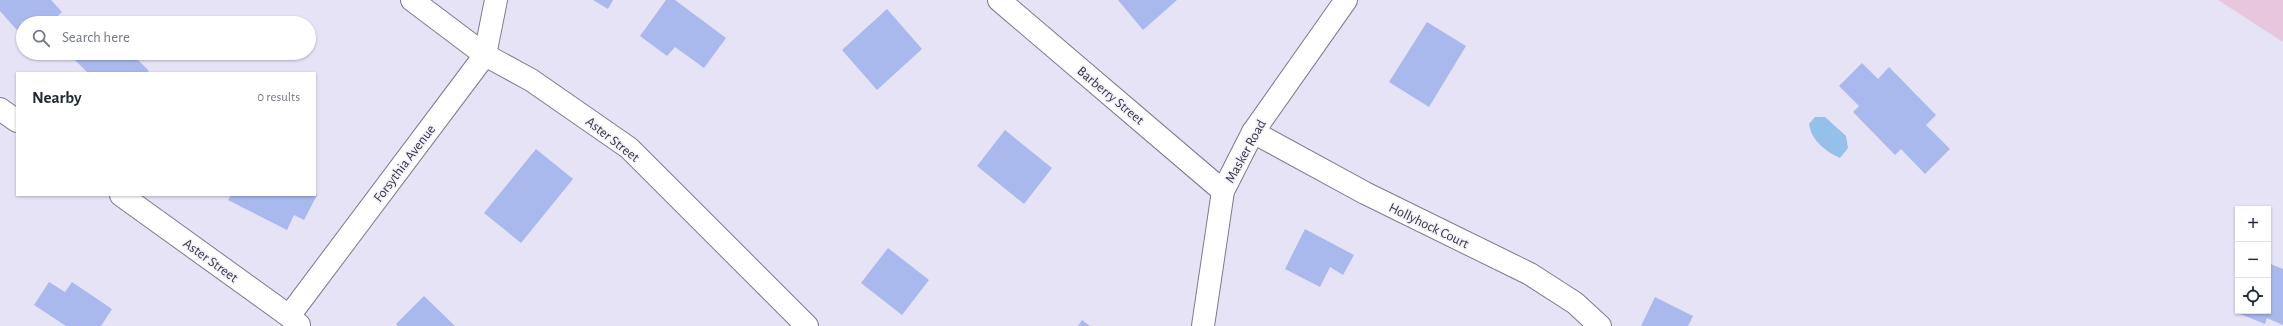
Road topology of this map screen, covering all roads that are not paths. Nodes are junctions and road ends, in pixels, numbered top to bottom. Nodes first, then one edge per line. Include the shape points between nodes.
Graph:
1 (412, 0) edge
2 (496, 0) edge
3 (999, 0) edge
4 (1346, 0) edge
5 (485, 55) junction
6 (0, 109) edge
7 (16, 120) edge
8 (1253, 132) junction
9 (1223, 191) junction
10 (121, 196) edge
11 (295, 321) edge
12 (807, 326) edge
13 (1203, 326) edge
14 (1600, 326) edge

1 - 5 street, Aster Street
2 - 5 street, Forsythia Avenue
3 - 9 street, Barberry Street
4 - 8 street, Masker Road
5 - 11 street, Forsythia Avenue
5 - 12 street, Aster Street via 531,80 629,148
6 - 7 street
8 - 9 street, Masker Road
8 - 14 street, Hollyhock Court via 1365,193 1530,274 1575,303
9 - 13 street, Masker Road
10 - 11 street, Aster Street

